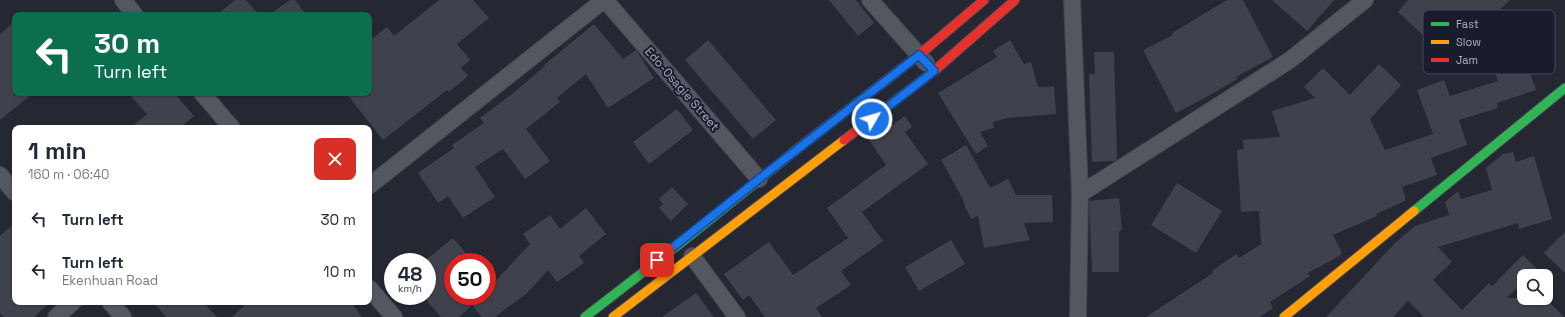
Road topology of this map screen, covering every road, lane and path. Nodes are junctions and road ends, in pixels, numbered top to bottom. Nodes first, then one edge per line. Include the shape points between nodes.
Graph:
1 (123, 0) edge
2 (604, 0) edge
3 (870, 0) edge
4 (984, 0) edge
5 (1015, 0) edge
6 (1072, 0) edge
7 (1365, 0) edge
8 (133, 12) edge
9 (919, 55) junction
10 (934, 71) junction
11 (1565, 88) edge
12 (205, 96) edge
13 (229, 125) edge
14 (0, 175) edge
15 (759, 179) junction
16 (372, 184) edge
17 (12, 189) edge
18 (1080, 194) junction
19 (692, 256) junction
20 (372, 291) edge
21 (70, 305) edge
22 (113, 305) edge
23 (56, 317) edge
24 (123, 317) edge
25 (394, 317) edge
26 (585, 317) edge
27 (613, 317) edge
28 (737, 317) edge
29 (1078, 317) edge
30 (1284, 317) edge

1 - 8 street
2 - 15 street, Edo-Osagie Street
2 - 16 street
3 - 9 street
4 - 9 main road
5 - 10 main road
6 - 18 street
7 - 18 street via 1290,60
9 - 10 street
9 - 15 main road
10 - 19 main road
11 - 30 main road
12 - 13 street
14 - 17 street
15 - 26 main road
18 - 29 street
19 - 27 main road
19 - 28 street
20 - 25 street
21 - 23 street
22 - 24 street

